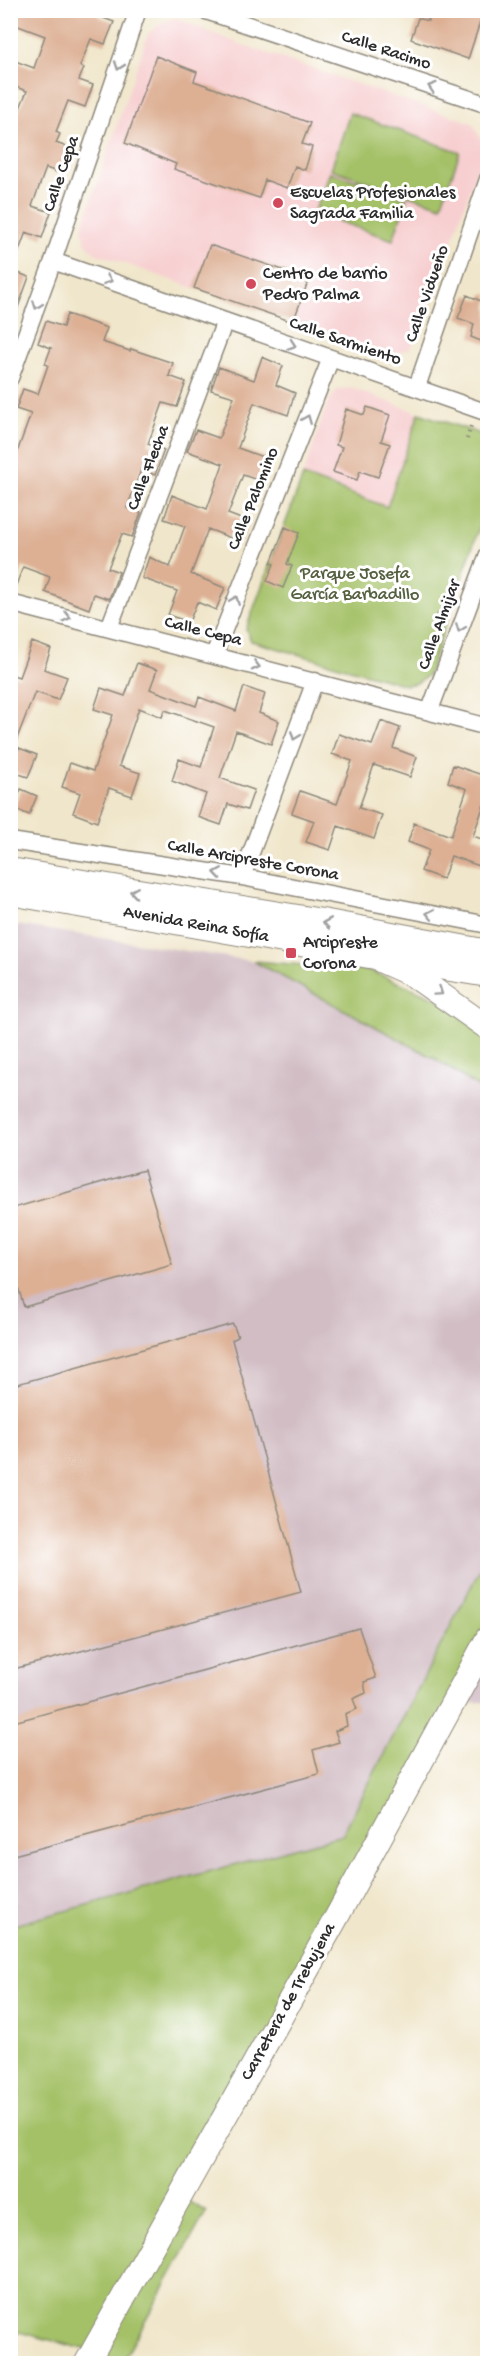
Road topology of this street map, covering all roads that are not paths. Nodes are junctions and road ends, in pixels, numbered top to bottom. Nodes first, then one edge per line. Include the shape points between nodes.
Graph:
1 (138, 10) edge
2 (203, 10) edge
3 (488, 105) edge
4 (488, 179) edge
5 (53, 261) junction
6 (225, 321) junction
7 (16, 348) edge
8 (331, 358) junction
9 (10, 378) edge
10 (417, 387) junction
11 (488, 413) edge
12 (488, 554) edge
13 (10, 603) edge
14 (110, 628) junction
15 (214, 655) junction
16 (315, 681) junction
17 (430, 710) junction
18 (488, 727) edge
19 (10, 841) edge
20 (10, 871) edge
21 (242, 877) junction
22 (10, 892) edge
23 (488, 925) edge
24 (488, 953) edge
25 (369, 956) junction
26 (488, 974) edge
27 (488, 1028) edge
28 (488, 1638) edge
29 (86, 2364) edge

1 -> 5 street, Calle Cepa
3 -> 2 street, Calle Racimo
4 - 10 street, Calle Vidueño
5 -> 6 street, Calle Sarmiento
5 -> 7 street, Calle Cepa
6 -> 8 street, Calle Sarmiento
6 - 14 street, Calle Flecha
7 - 9 street, Calle Cepa
8 - 10 street, Calle Sarmiento
15 -> 8 street, Calle Palomino
10 - 11 street, Calle Sarmiento
12 -> 17 street, Calle Almijar
13 -> 14 street, Calle Cepa
14 - 15 street, Calle Cepa
15 -> 16 street, Calle Cepa
16 - 17 street, Calle Cepa
16 -> 21 street
17 - 18 street, Calle Cepa
21 -> 19 street, Calle Arcipreste Corona
24 -> 20 main road, Avenida Reina Sofía
23 -> 21 street, Calle Arcipreste Corona
22 - 25 main road, Avenida Reina Sofía
25 - 26 main road, Avenida Reina Sofía
25 -> 27 main road via 413,975
28 - 29 main road, Carretera de Trebujena

